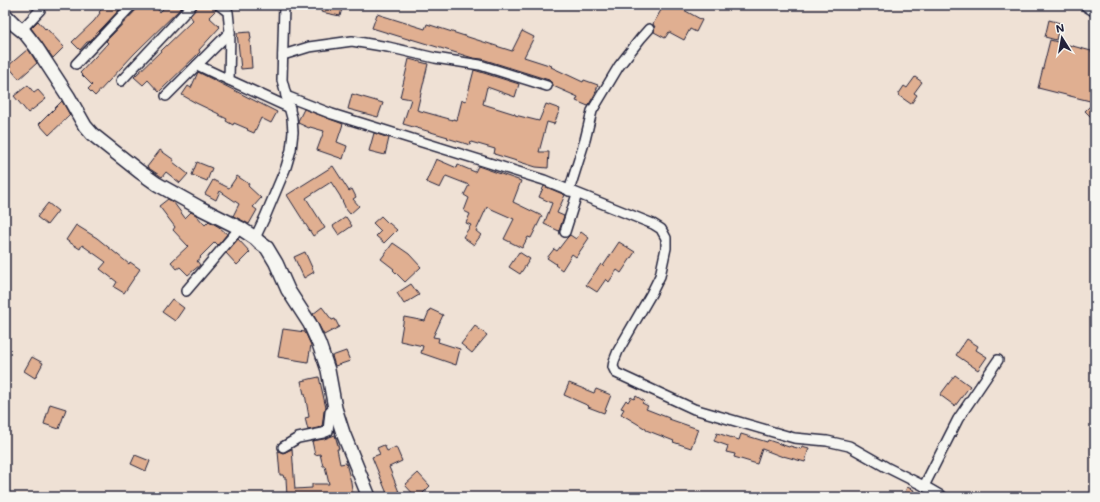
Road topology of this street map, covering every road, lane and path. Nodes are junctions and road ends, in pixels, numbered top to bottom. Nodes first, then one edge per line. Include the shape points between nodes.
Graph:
1 (41, 5) edge
2 (132, 5) edge
3 (192, 5) edge
4 (219, 5) edge
5 (284, 5) edge
6 (1084, 5) edge
7 (1095, 12) edge
8 (5, 15) edge
9 (649, 28) dead end
10 (230, 32) junction
11 (25, 33) junction
12 (282, 55) junction
13 (76, 64) dead end
14 (197, 65) junction
15 (229, 80) junction
16 (121, 81) dead end
17 (547, 86) dead end
18 (166, 96) dead end
19 (286, 96) junction
20 (290, 108) junction
21 (573, 192) junction
22 (240, 228) junction
23 (565, 232) dead end
24 (254, 238) junction
25 (186, 291) dead end
26 (998, 360) dead end
27 (335, 408) junction
28 (283, 447) dead end
29 (924, 486) junction
30 (369, 497) edge
31 (943, 497) edge

1 - 11 street via 40,10 25,26
2 - 13 street
3 - 16 street
4 - 10 street via 228,12
5 - 12 street
6 - 7 street
8 - 11 street
9 - 21 street via 619,66 592,111
10 - 14 street
10 - 15 street
11 - 22 street via 92,134 157,184
12 - 17 street via 352,41 480,65
12 - 19 street via 282,80
14 - 15 street
14 - 18 street
15 - 20 street
19 - 20 street
19 - 21 street via 332,114 544,180
20 - 24 street via 293,132 291,150 277,190
21 - 23 street
21 - 29 street via 653,224 661,229 666,238 660,276 618,351 613,367 616,373 694,410 794,438 842,444
22 - 24 street
22 - 25 street
24 - 27 street via 267,248 288,290 310,324 328,370
26 - 29 street via 958,419
27 - 28 street via 330,412 328,431 298,438
27 - 30 street
29 - 31 street

